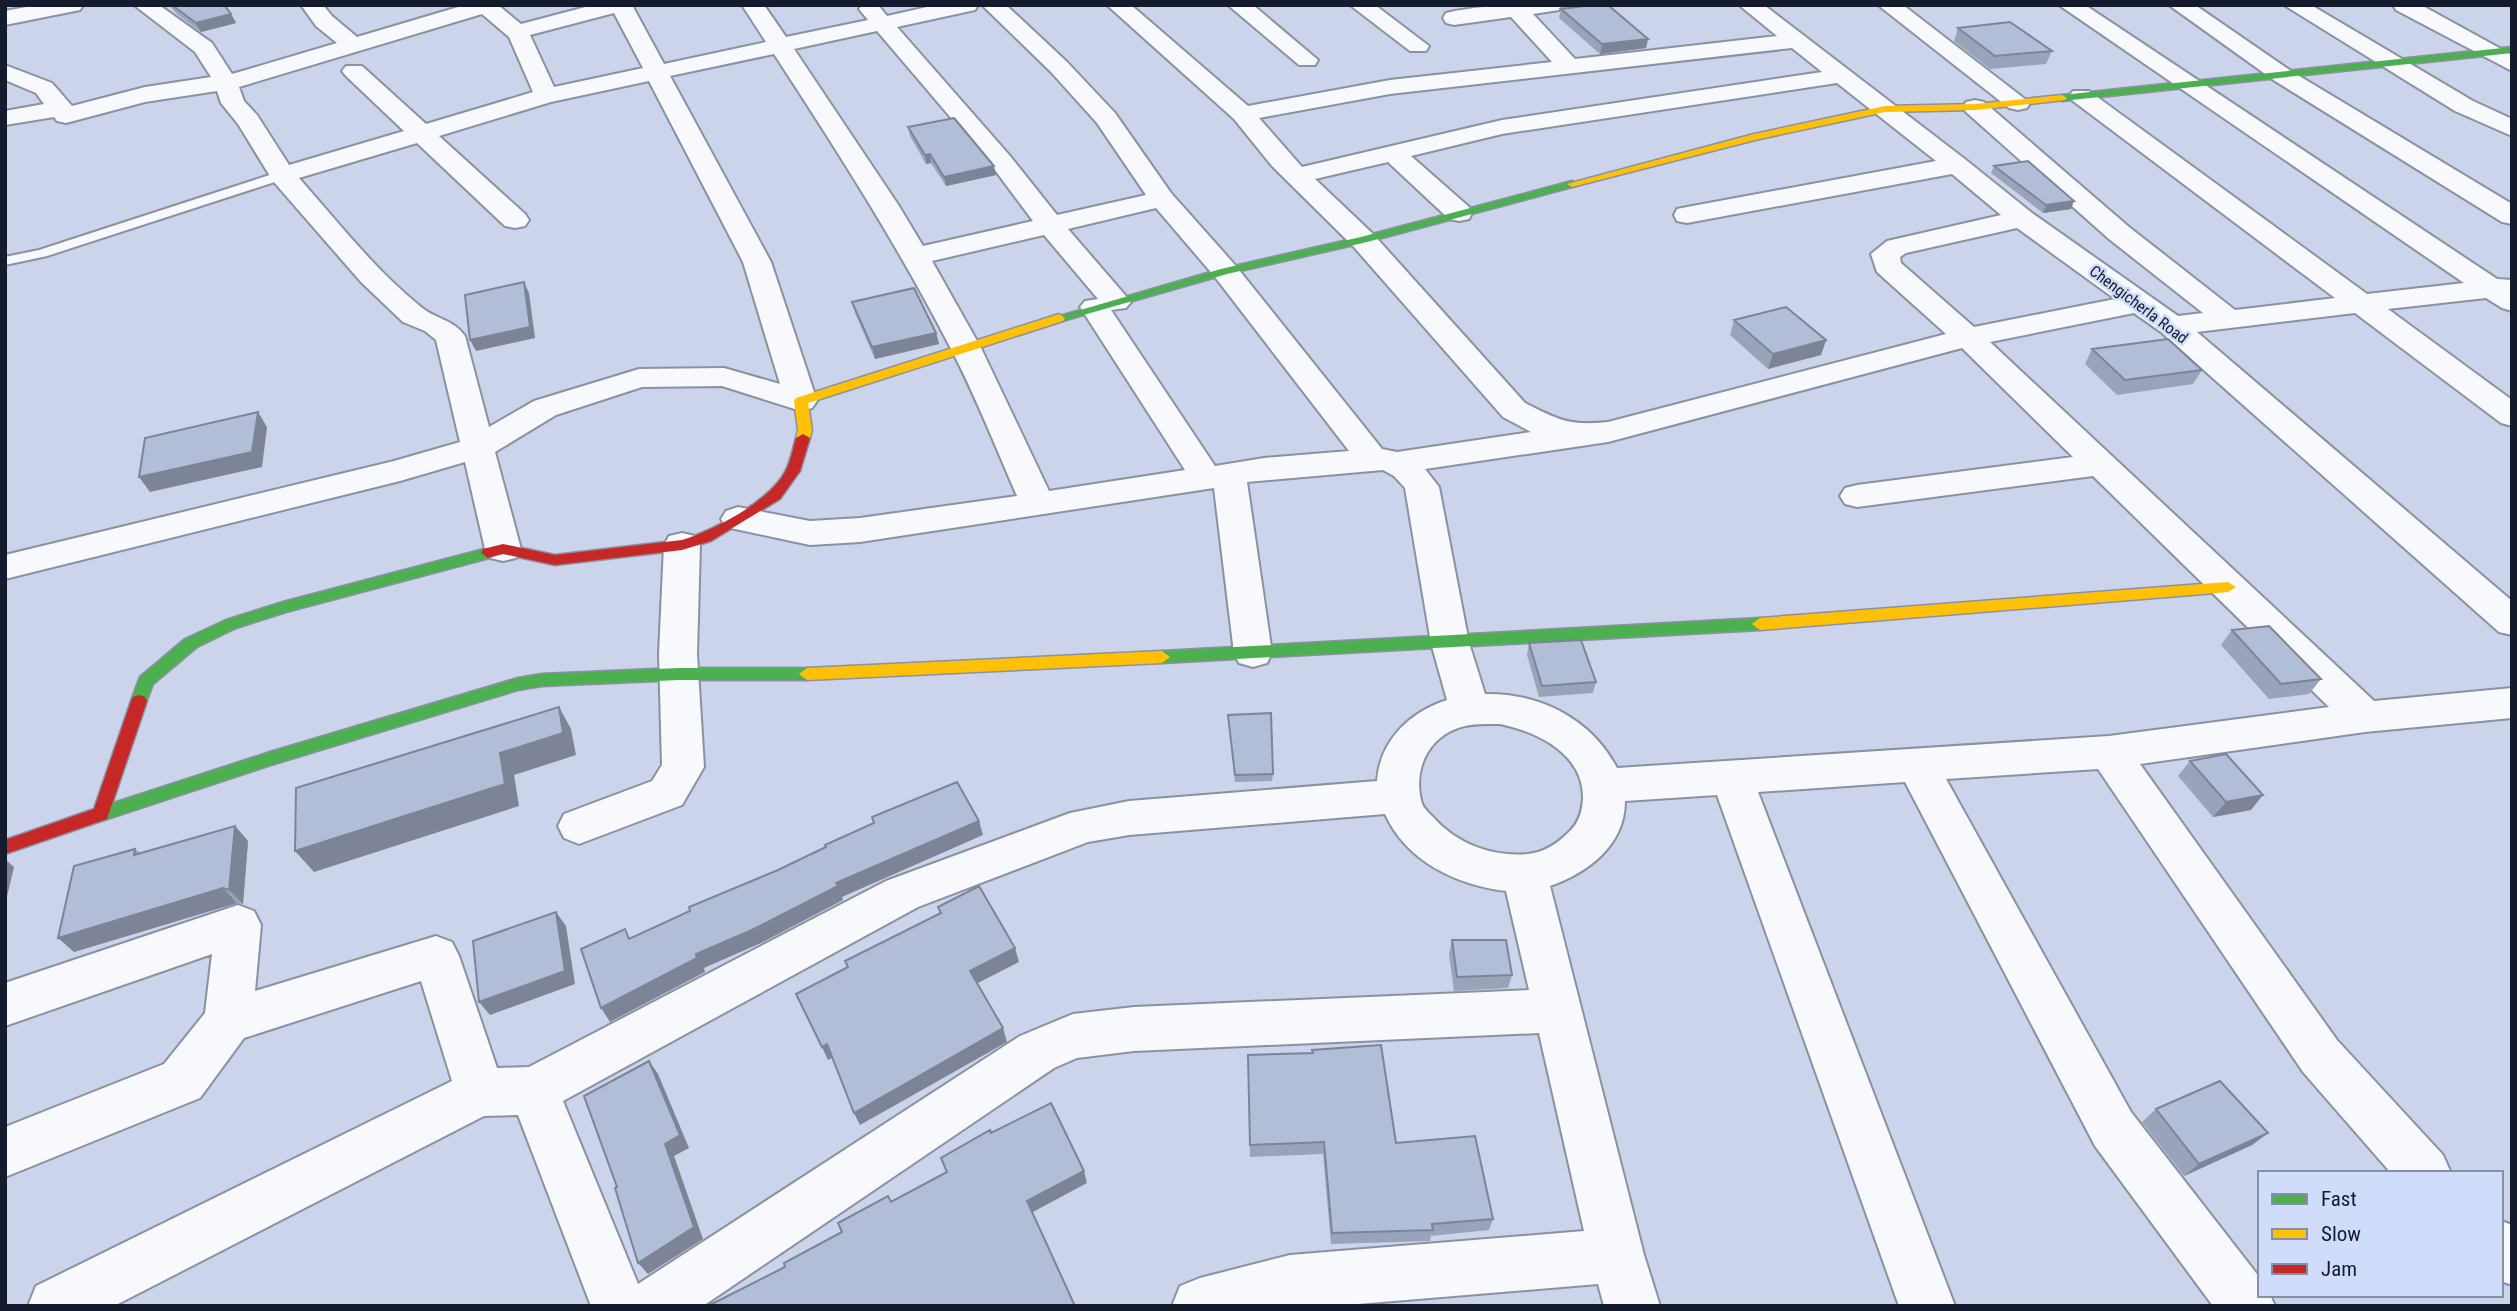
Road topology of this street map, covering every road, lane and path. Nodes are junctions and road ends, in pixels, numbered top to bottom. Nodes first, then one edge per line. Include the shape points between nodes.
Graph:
1 (72, 5) edge
2 (145, 5) edge
3 (312, 5) edge
4 (620, 5) edge
5 (753, 5) edge
6 (967, 5) edge
7 (993, 5) edge
8 (1118, 5) edge
9 (1239, 5) edge
10 (1362, 5) edge
11 (1551, 5) edge
12 (1750, 5) edge
13 (1889, 5) edge
14 (2070, 5) edge
15 (2180, 5) edge
16 (2295, 5) edge
17 (2404, 5) edge
18 (485, 6) edge
19 (1489, 9) edge
20 (1517, 10) junction
21 (875, 15) edge
22 (5, 18) edge
23 (1454, 18) dead end
24 (516, 32) junction
25 (1796, 41) junction
26 (779, 45) junction
27 (354, 46) junction
28 (1418, 46) dead end
29 (2501, 51) edge
30 (1307, 60) dead end
31 (2395, 63) junction
32 (2512, 64) edge
33 (1570, 67) junction
34 (354, 71) dead end
35 (5, 72) edge
36 (657, 72) junction
37 (1839, 76) junction
38 (2283, 76) junction
39 (226, 83) junction
40 (2188, 85) junction
41 (545, 96) junction
42 (2081, 96) junction
43 (2018, 103) junction
44 (1975, 107) junction
45 (61, 108) junction
46 (1885, 109) junction
47 (1243, 114) junction
48 (5, 118) edge
49 (2512, 129) edge
50 (421, 132) junction
51 (1394, 153) junction
52 (1957, 165) junction
53 (282, 175) junction
54 (1296, 176) junction
55 (1162, 199) junction
56 (1459, 213) junction
57 (1687, 215) dead end
58 (2512, 216) edge
59 (2022, 219) junction
60 (515, 220) dead end
61 (1049, 223) junction
62 (1363, 240) junction
63 (915, 256) junction
64 (5, 261) edge
65 (1225, 271) junction
66 (2505, 292) edge
67 (2140, 303) junction
68 (1106, 304) junction
69 (2363, 305) junction
70 (2228, 319) junction
71 (2172, 326) junction
72 (1968, 337) junction
73 (966, 348) junction
74 (800, 401) junction
75 (2512, 416) edge
76 (1579, 435) junction
77 (479, 447) junction
78 (1386, 461) junction
79 (2100, 464) junction
80 (1218, 477) junction
81 (1857, 496) dead end
82 (1038, 505) junction
83 (737, 519) junction
84 (682, 545) junction
85 (503, 550) junction
86 (5, 567) edge
87 (2228, 587) junction
88 (2512, 622) edge
89 (1450, 643) junction
90 (1253, 653) junction
91 (679, 674) junction
92 (2512, 703) edge
93 (1470, 710) junction
94 (2365, 717) junction
95 (2109, 752) junction
96 (1916, 764) junction
97 (1732, 778) junction
98 (1604, 786) junction
99 (1400, 796) junction
100 (101, 814) junction
101 (579, 826) dead end
102 (5, 847) edge
103 (1524, 873) junction
104 (5, 1005) edge
105 (1557, 1010) junction
106 (228, 1021) junction
107 (534, 1091) junction
108 (480, 1092) junction
109 (5, 1152) edge
110 (2423, 1171) edge
111 (1617, 1255) junction
112 (56, 1306) edge
113 (619, 1306) edge
114 (654, 1306) edge
115 (1200, 1306) edge
116 (1632, 1306) edge
117 (1927, 1306) edge
118 (2247, 1306) edge

1 - 22 street
2 - 39 street via 204,48
3 - 27 street
4 - 24 street
4 - 36 street
5 - 26 street
6 - 21 street
7 - 55 street via 1059,66 1106,118
8 - 47 street
9 - 30 street
10 - 28 street
11 - 20 street
12 - 25 street, Chengicherla Road
13 - 43 street
14 - 40 street
15 - 38 street
16 - 31 street
17 - 29 street
18 - 24 street
18 - 27 street
19 - 20 street
19 - 23 street
20 - 33 street
21 - 26 street
21 - 61 street
24 - 41 street
25 - 33 street
25 - 37 street, Chengicherla Road
26 - 36 street
26 - 63 street
27 - 39 street
29 - 31 street
29 - 32 street
31 - 38 street
31 - 49 street via 2464,106
33 - 47 street via 1390,87
34 - 50 street
35 - 45 street via 44,88
36 - 41 street
36 - 74 street via 757,262
37 - 46 street, Chengicherla Road
37 - 51 street via 1502,127
38 - 40 street
38 - 58 street
39 - 45 street via 160,91 66,116
39 - 53 street via 233,103
40 - 42 street
40 - 66 street
41 - 50 street
42 - 43 street
42 - 69 street
43 - 44 street
44 - 46 street
44 - 70 street via 2119,233
45 - 48 street
46 - 52 street, Chengicherla Road
46 - 56 street
47 - 54 street
50 - 53 street
50 - 60 street
51 - 54 street
51 - 56 street
52 - 57 street
52 - 59 street, Chengicherla Road
53 - 64 lane
53 - 77 street via 413,317 450,336
54 - 62 street
55 - 61 street
55 - 65 street
56 - 62 street
59 - 67 street, Chengicherla Road
59 - 72 street via 1897,247 1885,254 1887,266
61 - 63 street
61 - 68 street
62 - 65 street
62 - 76 street via 1514,410 1547,427
63 - 73 street
65 - 68 street
65 - 78 street
66 - 69 street
67 - 71 street, Chengicherla Road
67 - 72 street
68 - 73 street
68 - 80 street
69 - 70 street
69 - 75 street
70 - 71 street
71 - 88 street, Chengicherla Road
72 - 76 street via 1608,432
72 - 79 street
73 - 74 street
73 - 82 street
74 - 77 street via 724,377 639,378 545,408
74 - 83 street via 805,430 793,471 775,496
76 - 78 street
77 - 85 street
77 - 86 street
78 - 80 street via 1283,467
78 - 89 street via 1409,469 1422,487
79 - 81 street
79 - 87 street
80 - 82 street
80 - 90 street
82 - 83 street via 810,533
83 - 84 street via 706,538
84 - 85 street via 555,560
84 - 91 street
85 - 100 street via 283,607 191,643 146,681
87 - 89 street via 1714,628
87 - 94 street
89 - 90 street
89 - 93 street
90 - 91 street via 850,674
91 - 100 street via 518,684
91 - 101 street via 683,767 667,793
92 - 94 street
93 - 98 street via 1519,712 1555,726 1594,763
93 - 99 street via 1425,727 1409,744 1399,764
94 - 95 street
95 - 96 street
95 - 110 street via 2320,1056
96 - 97 street
96 - 118 street via 2113,1129
97 - 98 street
97 - 117 street
98 - 103 street via 1605,811 1596,833 1580,852 1556,866
99 - 103 street via 1417,832 1439,851 1496,873
99 - 107 street via 1085,825 902,894
100 - 102 street
103 - 105 street
104 - 106 street via 238,925
105 - 111 street
105 - 114 street via 1134,1029 1073,1036 1037,1052
106 - 108 street via 436,956
106 - 109 street via 182,1081
107 - 108 street
107 - 113 street
108 - 112 street
111 - 115 street via 1290,1282
111 - 116 street

